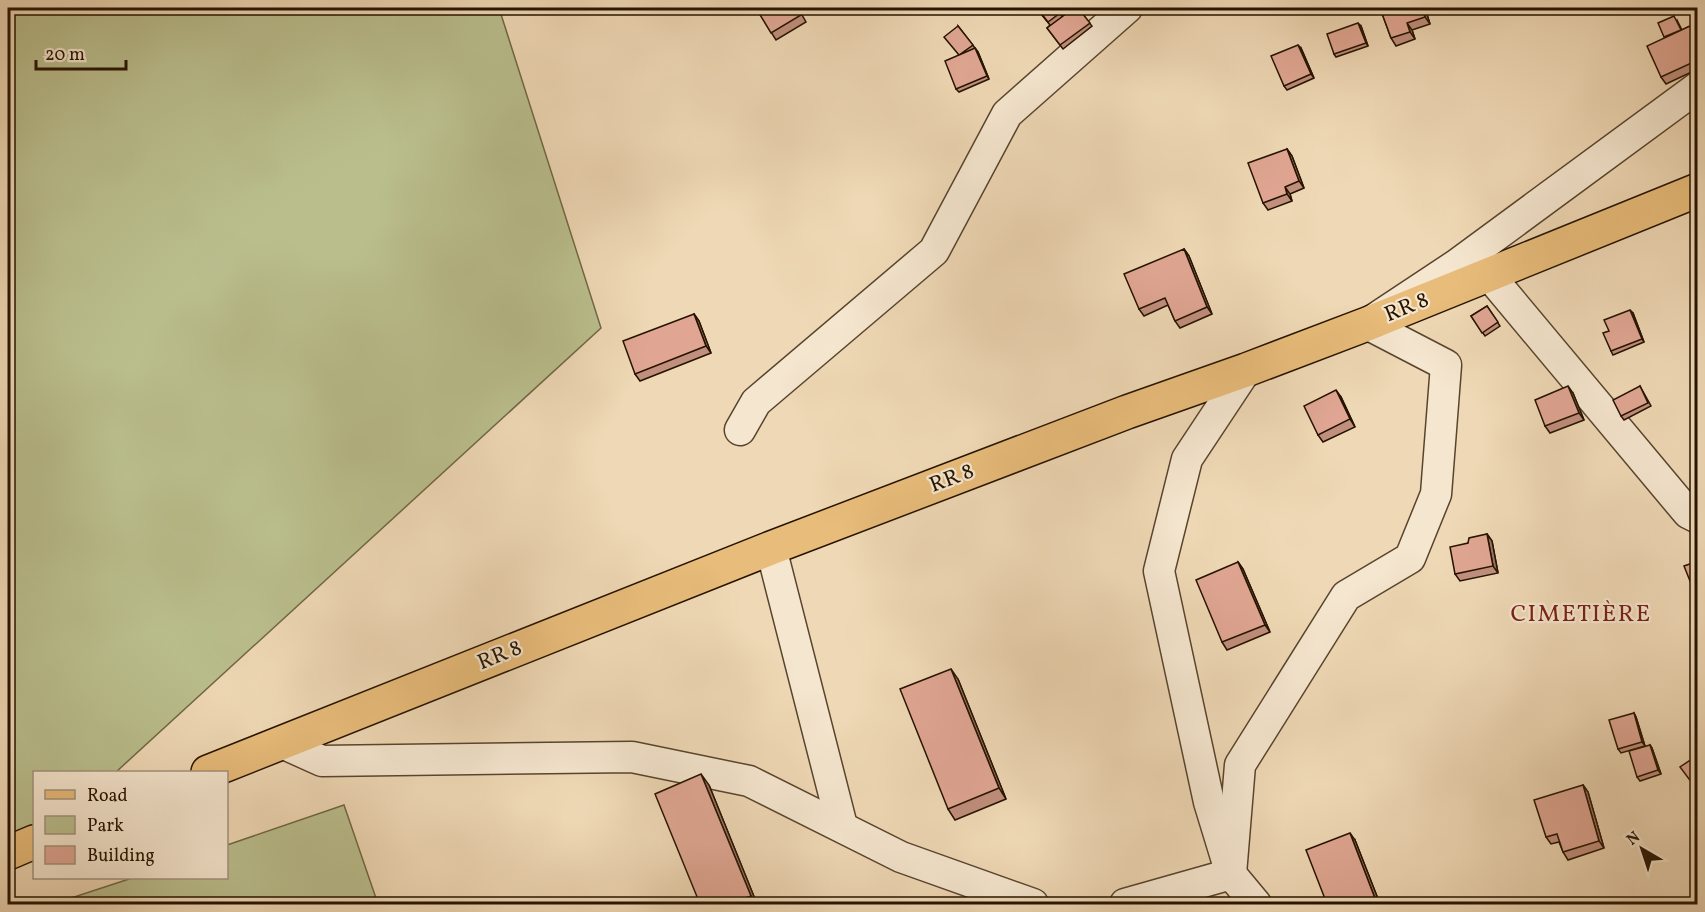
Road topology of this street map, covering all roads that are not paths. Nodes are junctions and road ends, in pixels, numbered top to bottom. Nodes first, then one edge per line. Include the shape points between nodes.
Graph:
1 (1127, 8) edge
2 (1698, 87) edge
3 (1698, 190) edge
4 (1489, 275) junction
5 (1367, 324) junction
6 (1246, 370) junction
7 (740, 430) dead end
8 (1698, 518) edge
9 (771, 548) junction
10 (282, 743) junction
11 (211, 771) edge
12 (842, 826) junction
13 (33, 842) edge
14 (8, 852) edge
15 (1231, 874) junction
16 (1033, 904) edge
17 (1125, 904) edge
18 (1256, 904) edge

1 - 7 street via 1007,114 934,252 756,402
2 - 5 street via 1456,265
3 - 4 main road, RR 8 / RR 8
4 - 5 main road, RR 8 / RR 8
4 - 8 street via 1688,513
5 - 6 main road, RR 8 / RR 8
5 - 15 street via 1446,366 1436,494 1410,558 1346,596 1240,765
6 - 9 main road, RR 8 / RR 8
6 - 15 street via 1187,459 1159,571 1209,802
9 - 10 main road, RR 8 / RR 8
9 - 12 street
10 - 11 main road, RR 8 / RR 8
10 - 12 street via 322,761 632,757 749,781
12 - 16 street via 901,856
13 - 14 main road
15 - 17 street
15 - 18 street

